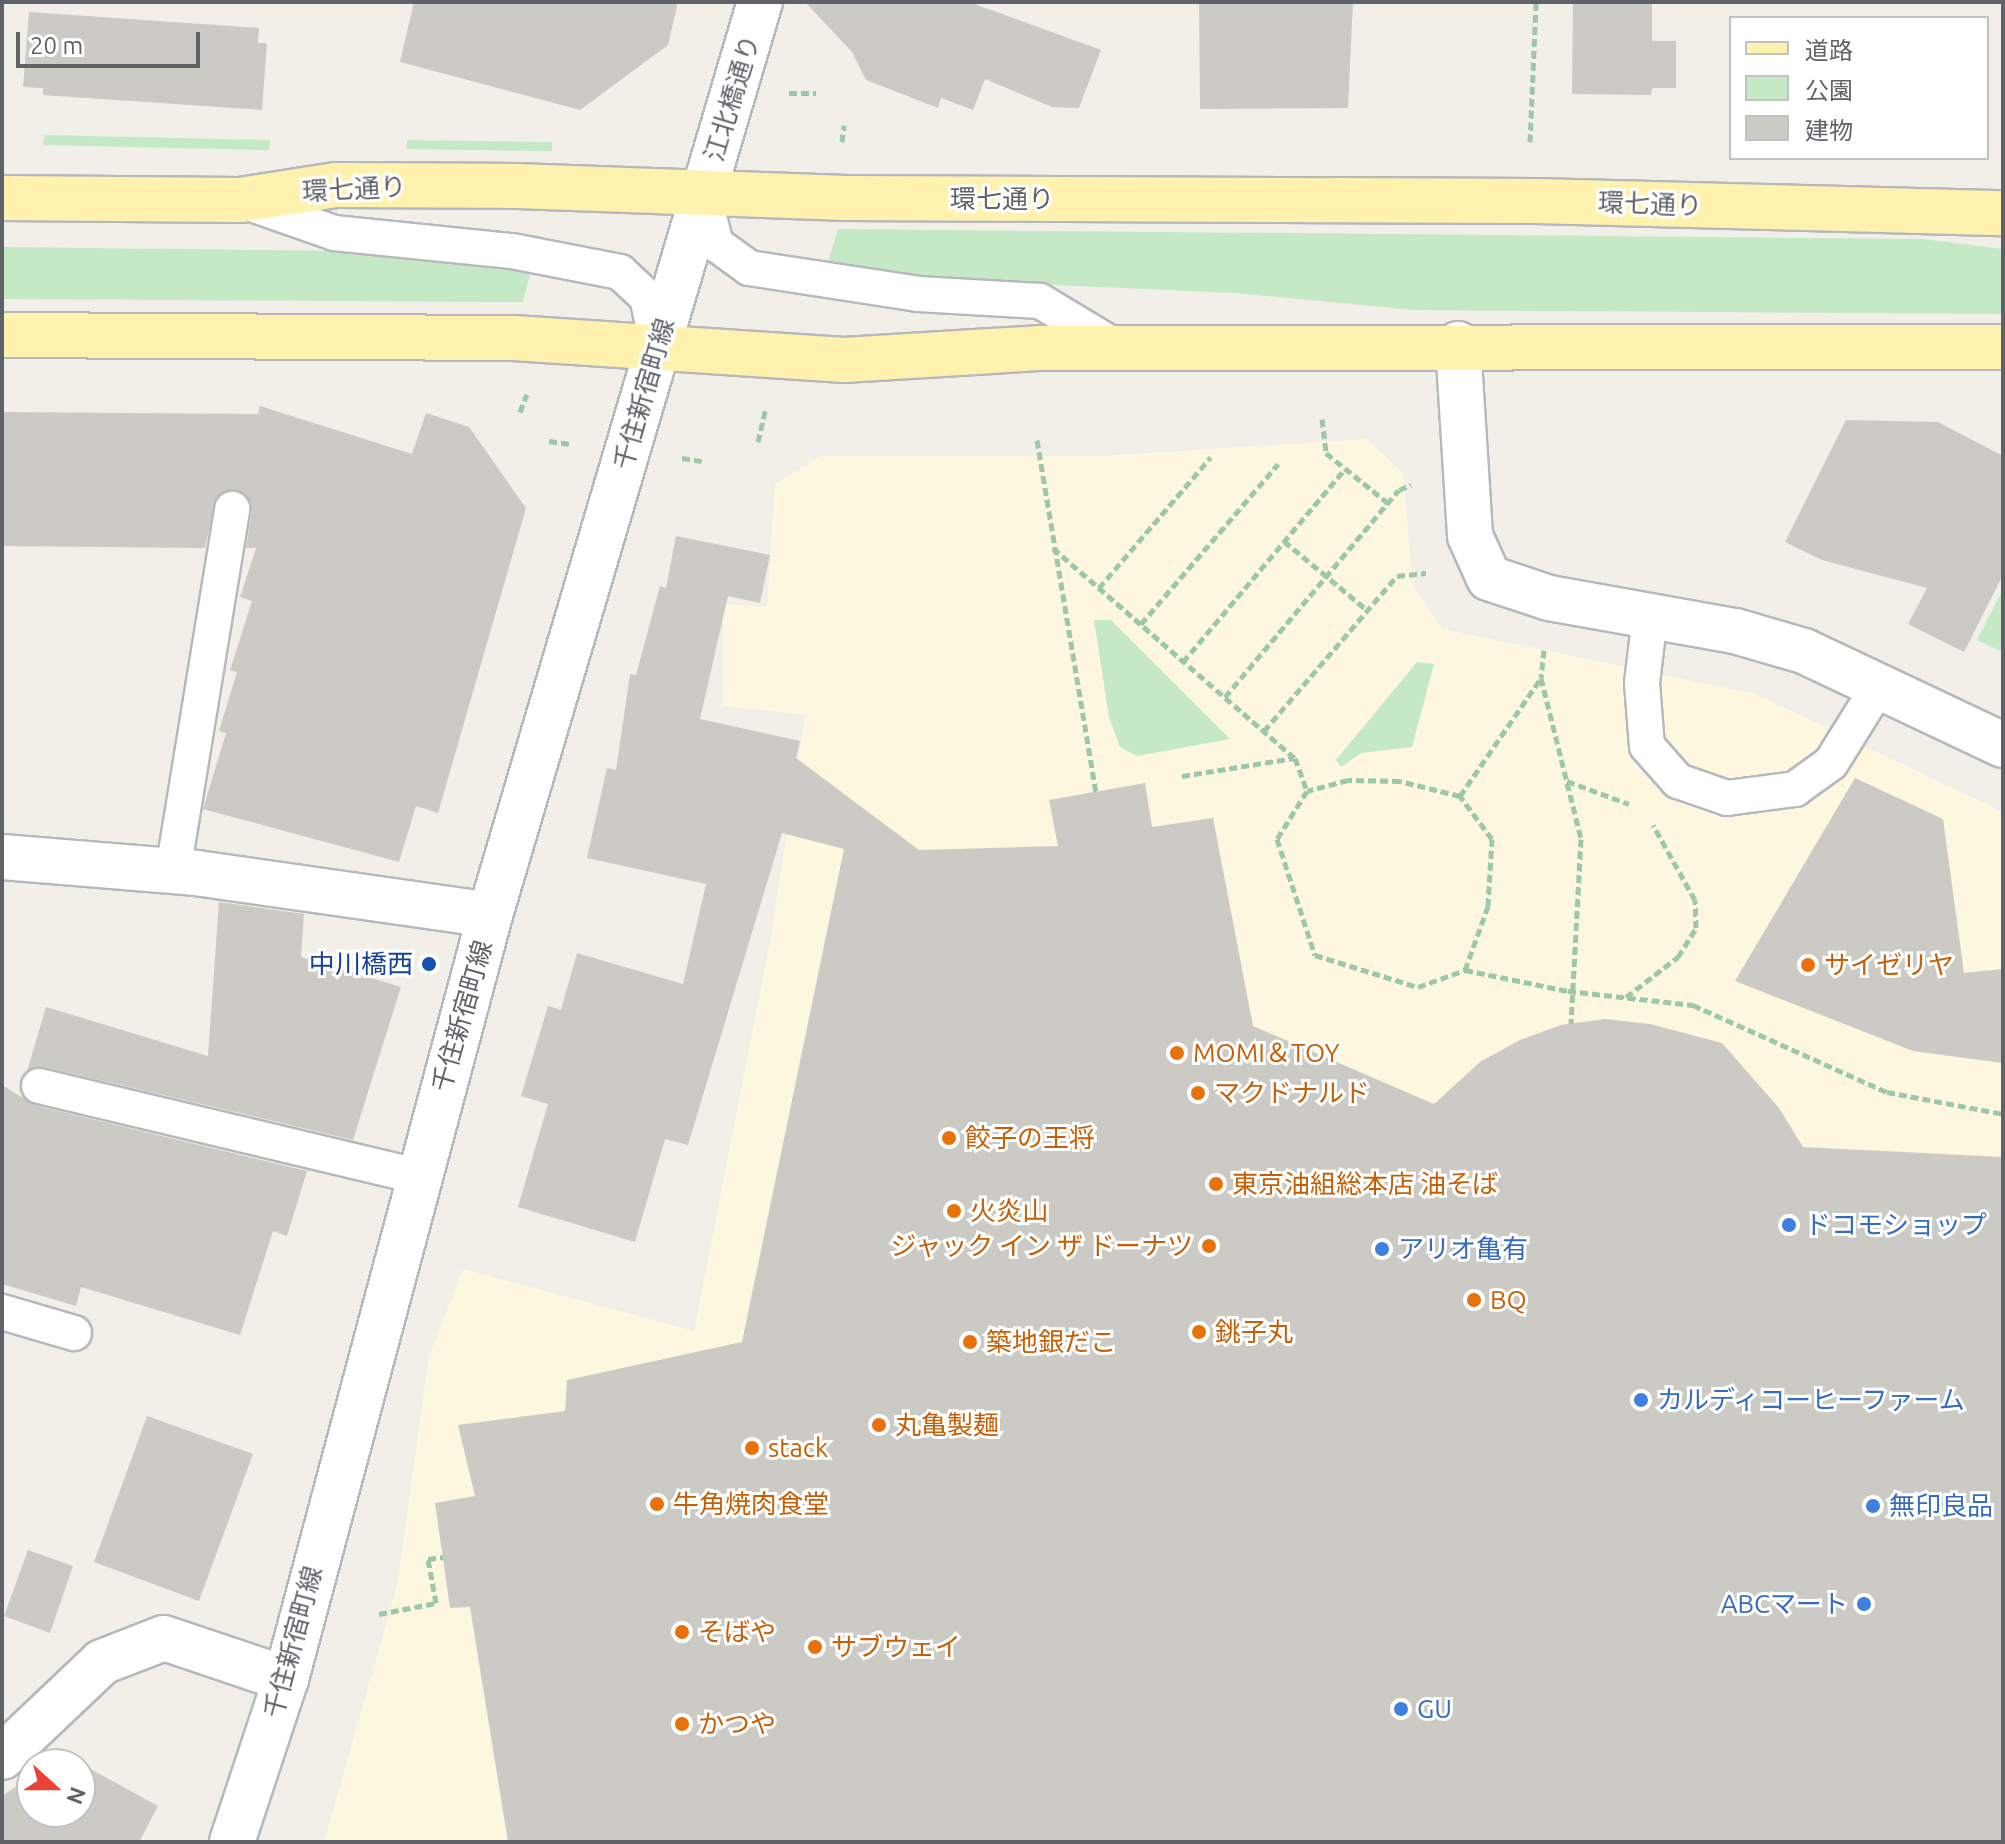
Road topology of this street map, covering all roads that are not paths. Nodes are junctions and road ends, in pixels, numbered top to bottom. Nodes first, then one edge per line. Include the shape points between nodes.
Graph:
1 (760, 2) edge
2 (703, 193) junction
3 (2, 198) edge
4 (240, 200) junction
5 (2003, 213) edge
6 (2, 335) edge
7 (1458, 344) junction
8 (2003, 347) edge
9 (658, 348) junction
10 (1118, 348) junction
11 (232, 509) dead end
12 (1650, 616) junction
13 (1879, 686) junction
14 (2003, 745) edge
15 (2, 857) edge
16 (173, 871) junction
17 (490, 915) junction
18 (39, 1086) dead end
19 (416, 1176) junction
20 (2, 1312) edge
21 (74, 1333) dead end
22 (286, 1679) junction
23 (2, 1757) edge
24 (232, 1842) edge

1 - 2 main road, 江北橋通り
2 - 4 main road, 環七通り via 336,185
2 - 5 main road, 環七通り via 1536,201
2 - 9 main road, 千住新宿町線
2 - 10 lane via 716,244 749,268 918,294 1040,301
3 - 4 main road, 環七通り
4 - 9 lane via 334,233 512,251 620,272 647,297
6 - 9 main road via 514,338
7 - 8 main road
7 - 10 main road
7 - 12 main road via 1470,536 1489,578 1549,598
9 - 10 main road via 844,360
9 - 17 main road, 千住新宿町線
11 - 16 lane
12 - 13 main road via 1804,651
12 - 13 lane via 1642,683 1647,746 1678,781 1727,798 1795,789 1831,763
13 - 14 main road
15 - 16 main road
16 - 17 main road
17 - 19 main road, 千住新宿町線
18 - 19 lane
19 - 22 main road, 千住新宿町線
20 - 21 lane
22 - 23 main road via 164,1638 102,1662
22 - 24 main road, 千住新宿町線

